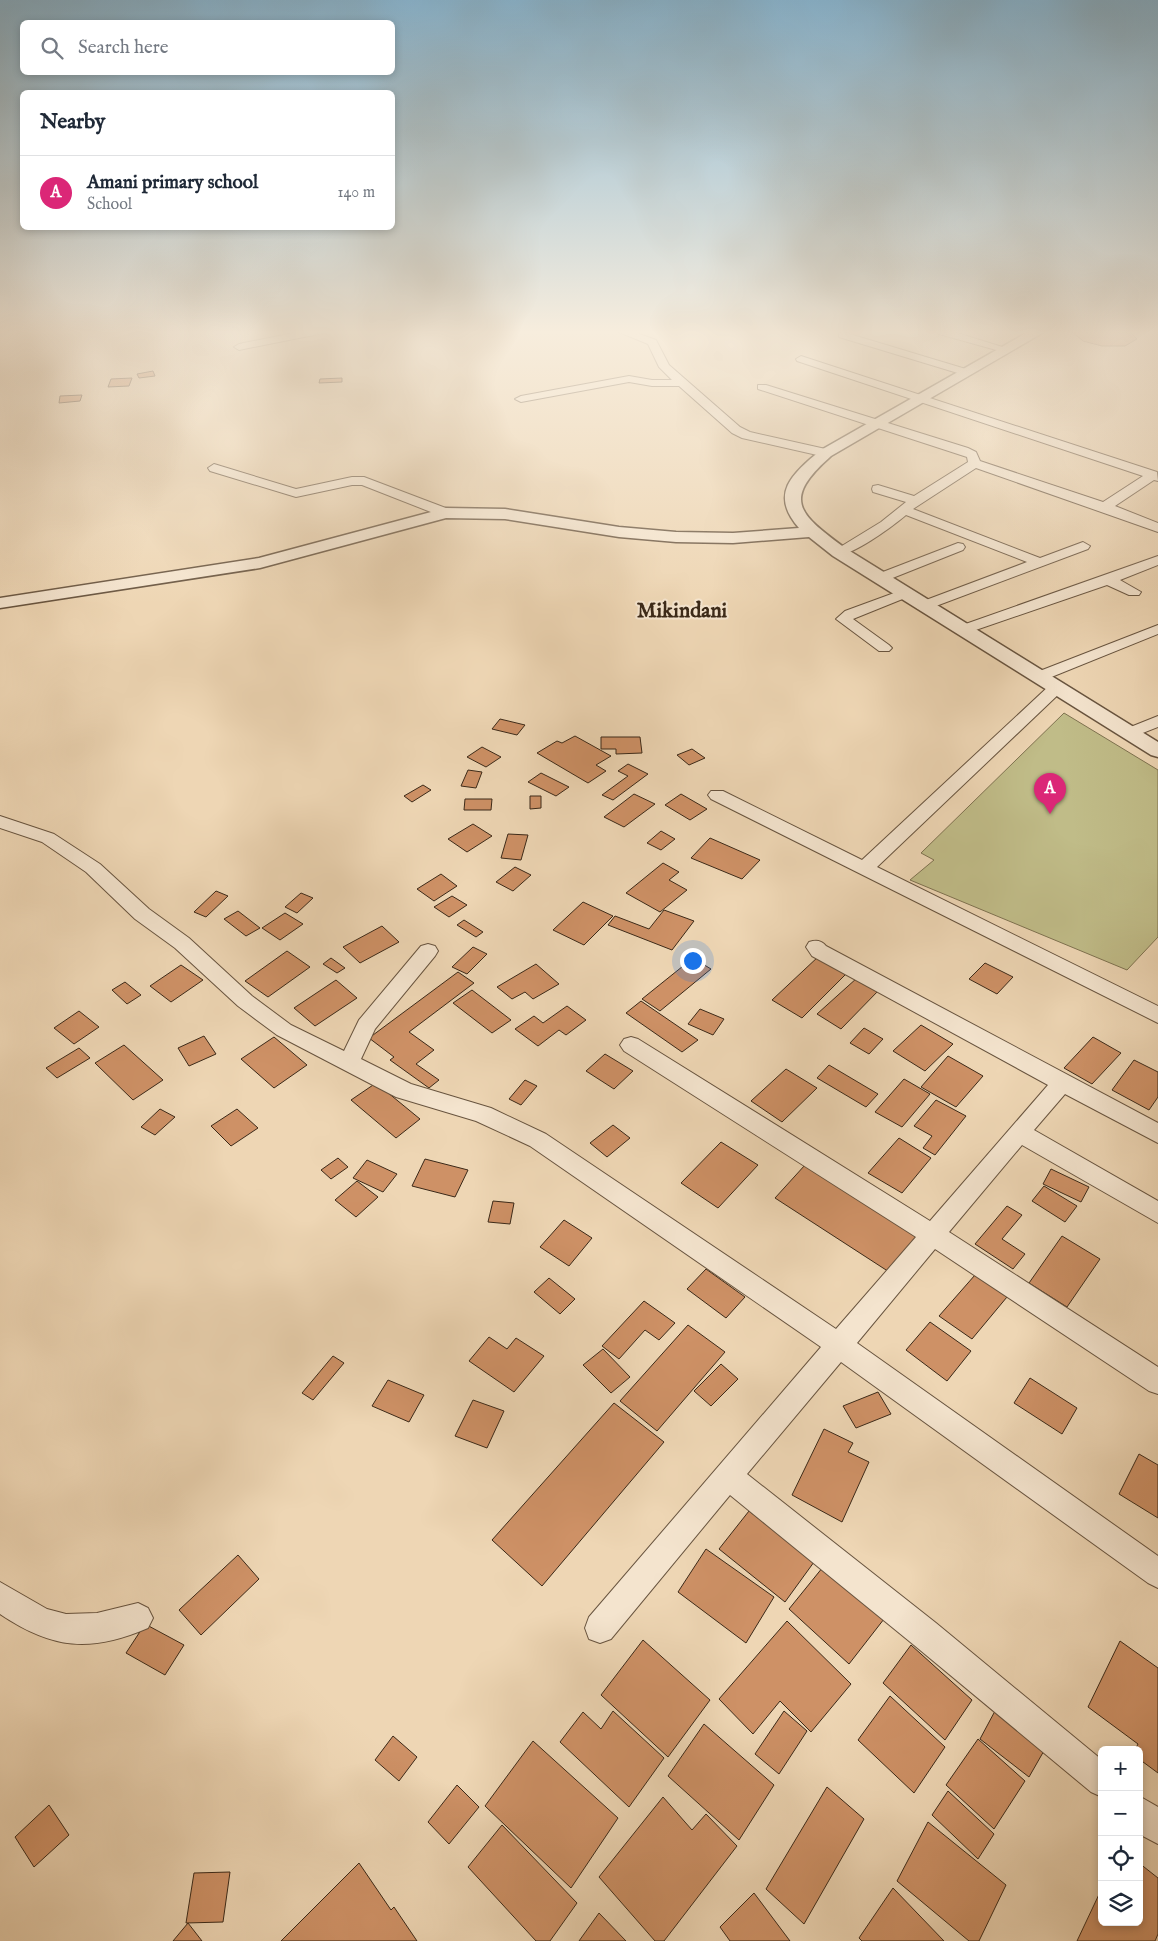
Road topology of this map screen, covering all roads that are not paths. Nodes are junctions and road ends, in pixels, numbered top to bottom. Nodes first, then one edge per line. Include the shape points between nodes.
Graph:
1 (729, 423) edge
2 (872, 423) edge
3 (994, 423) edge
4 (876, 424) junction
5 (826, 453) junction
6 (975, 463) junction
7 (214, 468) dead end
8 (1155, 476) edge
9 (878, 489) dead end
10 (916, 501) junction
11 (1105, 507) junction
12 (904, 510) junction
13 (446, 513) junction
14 (1158, 528) edge
15 (811, 532) junction
16 (1083, 546) dead end
17 (958, 547) dead end
18 (839, 552) junction
19 (1158, 560) edge
20 (1036, 561) junction
21 (880, 578) junction
22 (1108, 580) junction
23 (1134, 592) dead end
24 (905, 593) junction
25 (0, 603) edge
26 (923, 606) junction
27 (1158, 629) edge
28 (962, 630) junction
29 (884, 648) dead end
30 (1038, 676) junction
31 (1056, 688) junction
32 (1158, 721) edge
33 (1129, 733) junction
34 (1158, 752) edge
35 (717, 795) dead end
36 (0, 822) edge
37 (865, 868) junction
38 (816, 948) dead end
39 (428, 951) dead end
40 (1158, 1015) edge
41 (630, 1045) dead end
42 (349, 1062) junction
43 (1062, 1082) junction
44 (1020, 1132) junction
45 (1158, 1134) edge
46 (1158, 1213) edge
47 (934, 1235) junction
48 (840, 1346) junction
49 (1158, 1382) edge
50 (729, 1477) junction
51 (1158, 1573) edge
52 (0, 1597) edge
53 (138, 1618) dead end
54 (600, 1628) dead end
55 (1098, 1778) edge
56 (1143, 1815) edge
57 (1158, 1828) edge

1 - 5 street via 742,433
2 - 4 street
3 - 8 street
4 - 5 street
4 - 6 street via 964,451 972,455
5 - 15 street via 797,478 791,492 792,506
6 - 10 street
6 - 11 street
7 - 13 street via 296,494 364,481
8 - 11 street
9 - 10 street
10 - 12 street
11 - 14 street
12 - 18 street via 886,525
12 - 20 street
13 - 15 street via 505,514 619,532 676,537 733,538
13 - 25 street via 260,564
15 - 18 street
16 - 20 street
17 - 21 street
18 - 21 street
19 - 22 street
20 - 26 street
21 - 24 street
22 - 23 street
22 - 28 street
24 - 26 street
24 - 29 street via 850,614 843,620
26 - 28 street
27 - 30 street
28 - 30 street
30 - 31 street
31 - 33 street
31 - 37 street
32 - 33 street
33 - 34 street
35 - 37 street
36 - 42 street via 66,848 93,868 142,914 182,943 245,1001 284,1030
37 - 40 street
38 - 43 street
39 - 42 street via 366,1025
41 - 47 street
42 - 48 street via 404,1091 483,1114 538,1140
43 - 44 street
43 - 45 street
44 - 46 street
44 - 47 street
47 - 48 street
47 - 49 street
48 - 50 street
48 - 51 street
50 - 54 street
50 - 55 street
52 - 53 street via 48,1626 75,1632
56 - 57 street

